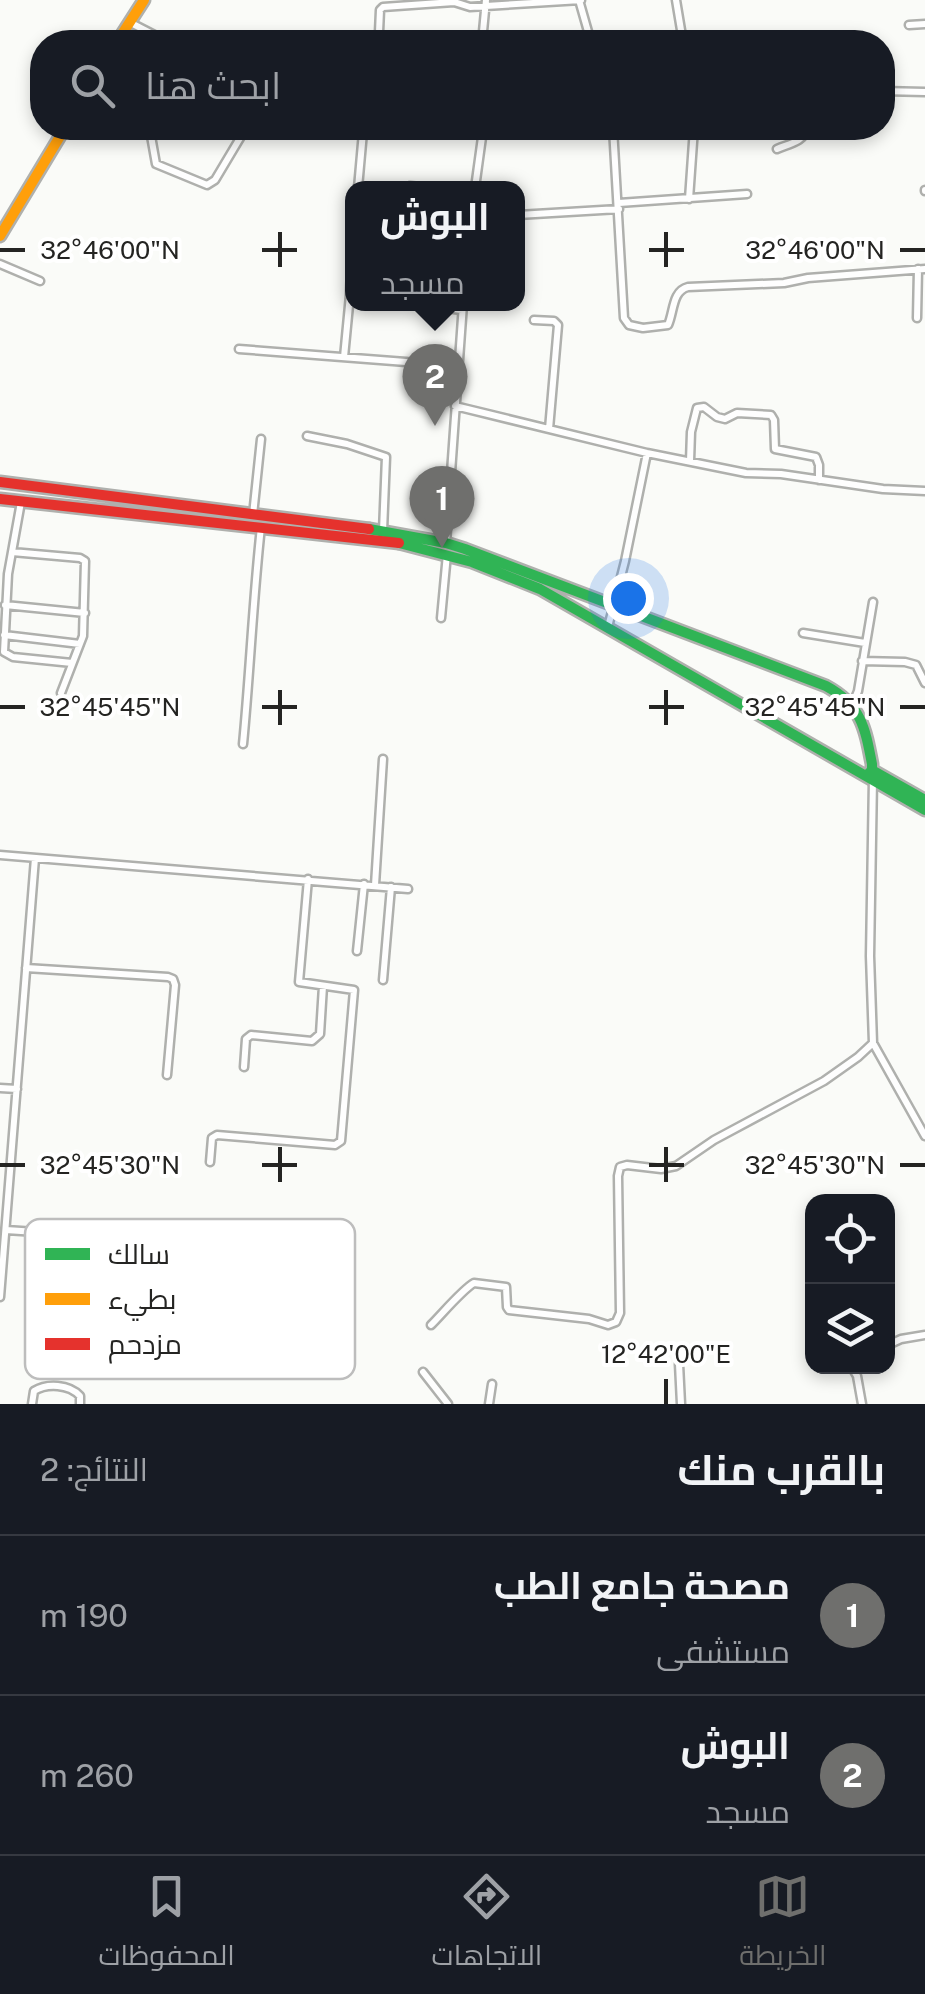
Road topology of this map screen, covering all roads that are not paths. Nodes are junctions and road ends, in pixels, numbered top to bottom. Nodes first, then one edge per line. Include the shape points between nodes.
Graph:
1 (144, 0) edge
2 (568, 0) edge
3 (580, 0) edge
4 (676, 0) edge
5 (486, 3) edge
6 (129, 22) junction
7 (925, 24) edge
8 (909, 25) dead end
9 (124, 30) edge
10 (145, 30) edge
11 (379, 30) edge
12 (483, 30) edge
13 (588, 30) edge
14 (681, 30) edge
15 (895, 91) edge
16 (925, 92) edge
17 (58, 140) edge
18 (152, 140) edge
19 (239, 140) edge
20 (362, 140) edge
21 (482, 140) edge
22 (614, 140) edge
23 (693, 140) edge
24 (798, 140) edge
25 (776, 149) dead end
26 (359, 181) edge
27 (476, 181) edge
28 (747, 194) dead end
29 (689, 199) junction
30 (619, 206) junction
31 (525, 215) edge
32 (0, 236) edge
33 (0, 264) edge
34 (921, 269) edge
35 (40, 281) dead end
36 (349, 311) edge
37 (462, 311) edge
38 (917, 318) dead end
39 (534, 320) dead end
40 (239, 349) dead end
41 (344, 357) junction
42 (457, 370) junction
43 (455, 406) junction
44 (549, 430) junction
45 (308, 436) dead end
46 (261, 438) dead end
47 (647, 453) junction
48 (690, 461) junction
49 (819, 480) junction
50 (0, 482) edge
51 (925, 491) edge
52 (0, 499) edge
53 (21, 500) junction
54 (140, 507) junction
55 (252, 515) junction
56 (261, 525) junction
57 (383, 532) junction
58 (447, 548) junction
59 (12, 552) junction
60 (543, 584) junction
61 (873, 602) dead end
62 (613, 605) junction
63 (6, 606) junction
64 (85, 614) junction
65 (440, 618) dead end
66 (608, 628) junction
67 (803, 634) dead end
68 (4, 635) junction
69 (80, 644) junction
70 (864, 644) junction
71 (862, 661) junction
72 (72, 664) junction
73 (925, 684) edge
74 (61, 693) dead end
75 (853, 703) junction
76 (244, 744) dead end
77 (382, 759) dead end
78 (870, 775) junction
79 (925, 800) edge
80 (925, 810) edge
81 (0, 855) edge
82 (35, 858) junction
83 (308, 879) junction
84 (364, 884) junction
85 (375, 885) junction
86 (392, 887) junction
87 (408, 888) dead end
88 (357, 951) dead end
89 (26, 968) junction
90 (382, 980) dead end
91 (323, 986) junction
92 (872, 1044) junction
93 (244, 1067) dead end
94 (167, 1075) dead end
95 (0, 1088) edge
96 (17, 1088) junction
97 (925, 1136) edge
98 (210, 1162) dead end
99 (4, 1227) edge
100 (0, 1297) edge
101 (431, 1325) dead end
102 (925, 1335) edge
103 (895, 1342) edge
104 (679, 1364) dead end
105 (423, 1372) dead end
106 (856, 1374) edge
107 (492, 1384) dead end
108 (438, 1390) junction
109 (31, 1403) edge
110 (80, 1404) edge
111 (438, 1404) edge
112 (448, 1404) edge
113 (490, 1404) edge
114 (681, 1404) edge
115 (862, 1404) edge

1 - 6 street
2 - 3 street
2 - 5 street
3 - 13 street
4 - 14 street
5 - 11 street via 383,7
5 - 12 street
6 - 9 street
6 - 10 street
7 - 8 street
15 - 16 street
17 - 32 street
18 - 19 street via 156,164 207,185
20 - 26 street
21 - 27 street
22 - 30 street
23 - 29 street
24 - 25 street
28 - 29 street
29 - 30 street
30 - 31 street
30 - 34 street via 624,318 635,328 668,325 677,294 688,286
33 - 35 street
34 - 38 street
36 - 41 street
37 - 42 street
39 - 44 street via 558,325
40 - 41 street
41 - 42 street
42 - 43 street
43 - 44 street
43 - 58 street
44 - 47 street
45 - 57 street via 386,456
46 - 55 street
47 - 48 street
47 - 62 street
48 - 49 street
48 - 49 street via 696,408 725,420 737,413 764,414 774,420 775,449 816,458
49 - 51 street
50 - 54 street
52 - 53 street
53 - 54 street
53 - 59 street
54 - 55 street
54 - 56 street
55 - 57 street
56 - 58 street
56 - 76 street
57 - 58 street
58 - 60 street
58 - 65 street
59 - 63 street
59 - 64 street via 83,559
60 - 62 street
60 - 66 street
61 - 70 street
62 - 66 street
62 - 75 street via 825,685
63 - 64 street
63 - 68 street
64 - 69 street
66 - 78 street
67 - 70 street
68 - 69 street
68 - 72 street via 9,655
69 - 72 street
70 - 71 street
71 - 73 street via 916,665
71 - 75 street
72 - 74 street
75 - 78 street via 864,722
77 - 85 street
78 - 79 street
78 - 80 street
78 - 92 street
81 - 82 street
82 - 83 street
82 - 89 street
83 - 84 street
83 - 91 street via 299,979
84 - 85 street
84 - 88 street
85 - 86 street
86 - 87 street
86 - 90 street
89 - 94 street via 173,979
89 - 96 street
91 - 93 street via 319,1036 312,1041 250,1035
91 - 98 street via 354,990 341,1142 214,1135
92 - 97 street
92 - 101 street via 824,1080 676,1166 620,1167 616,1322 509,1310 506,1288 472,1283
95 - 96 street
96 - 99 street
99 - 100 street
102 - 103 street
104 - 114 street
105 - 108 street
106 - 115 street
107 - 113 street
108 - 111 street
108 - 112 street
109 - 110 street via 36,1390 52,1386 76,1391

